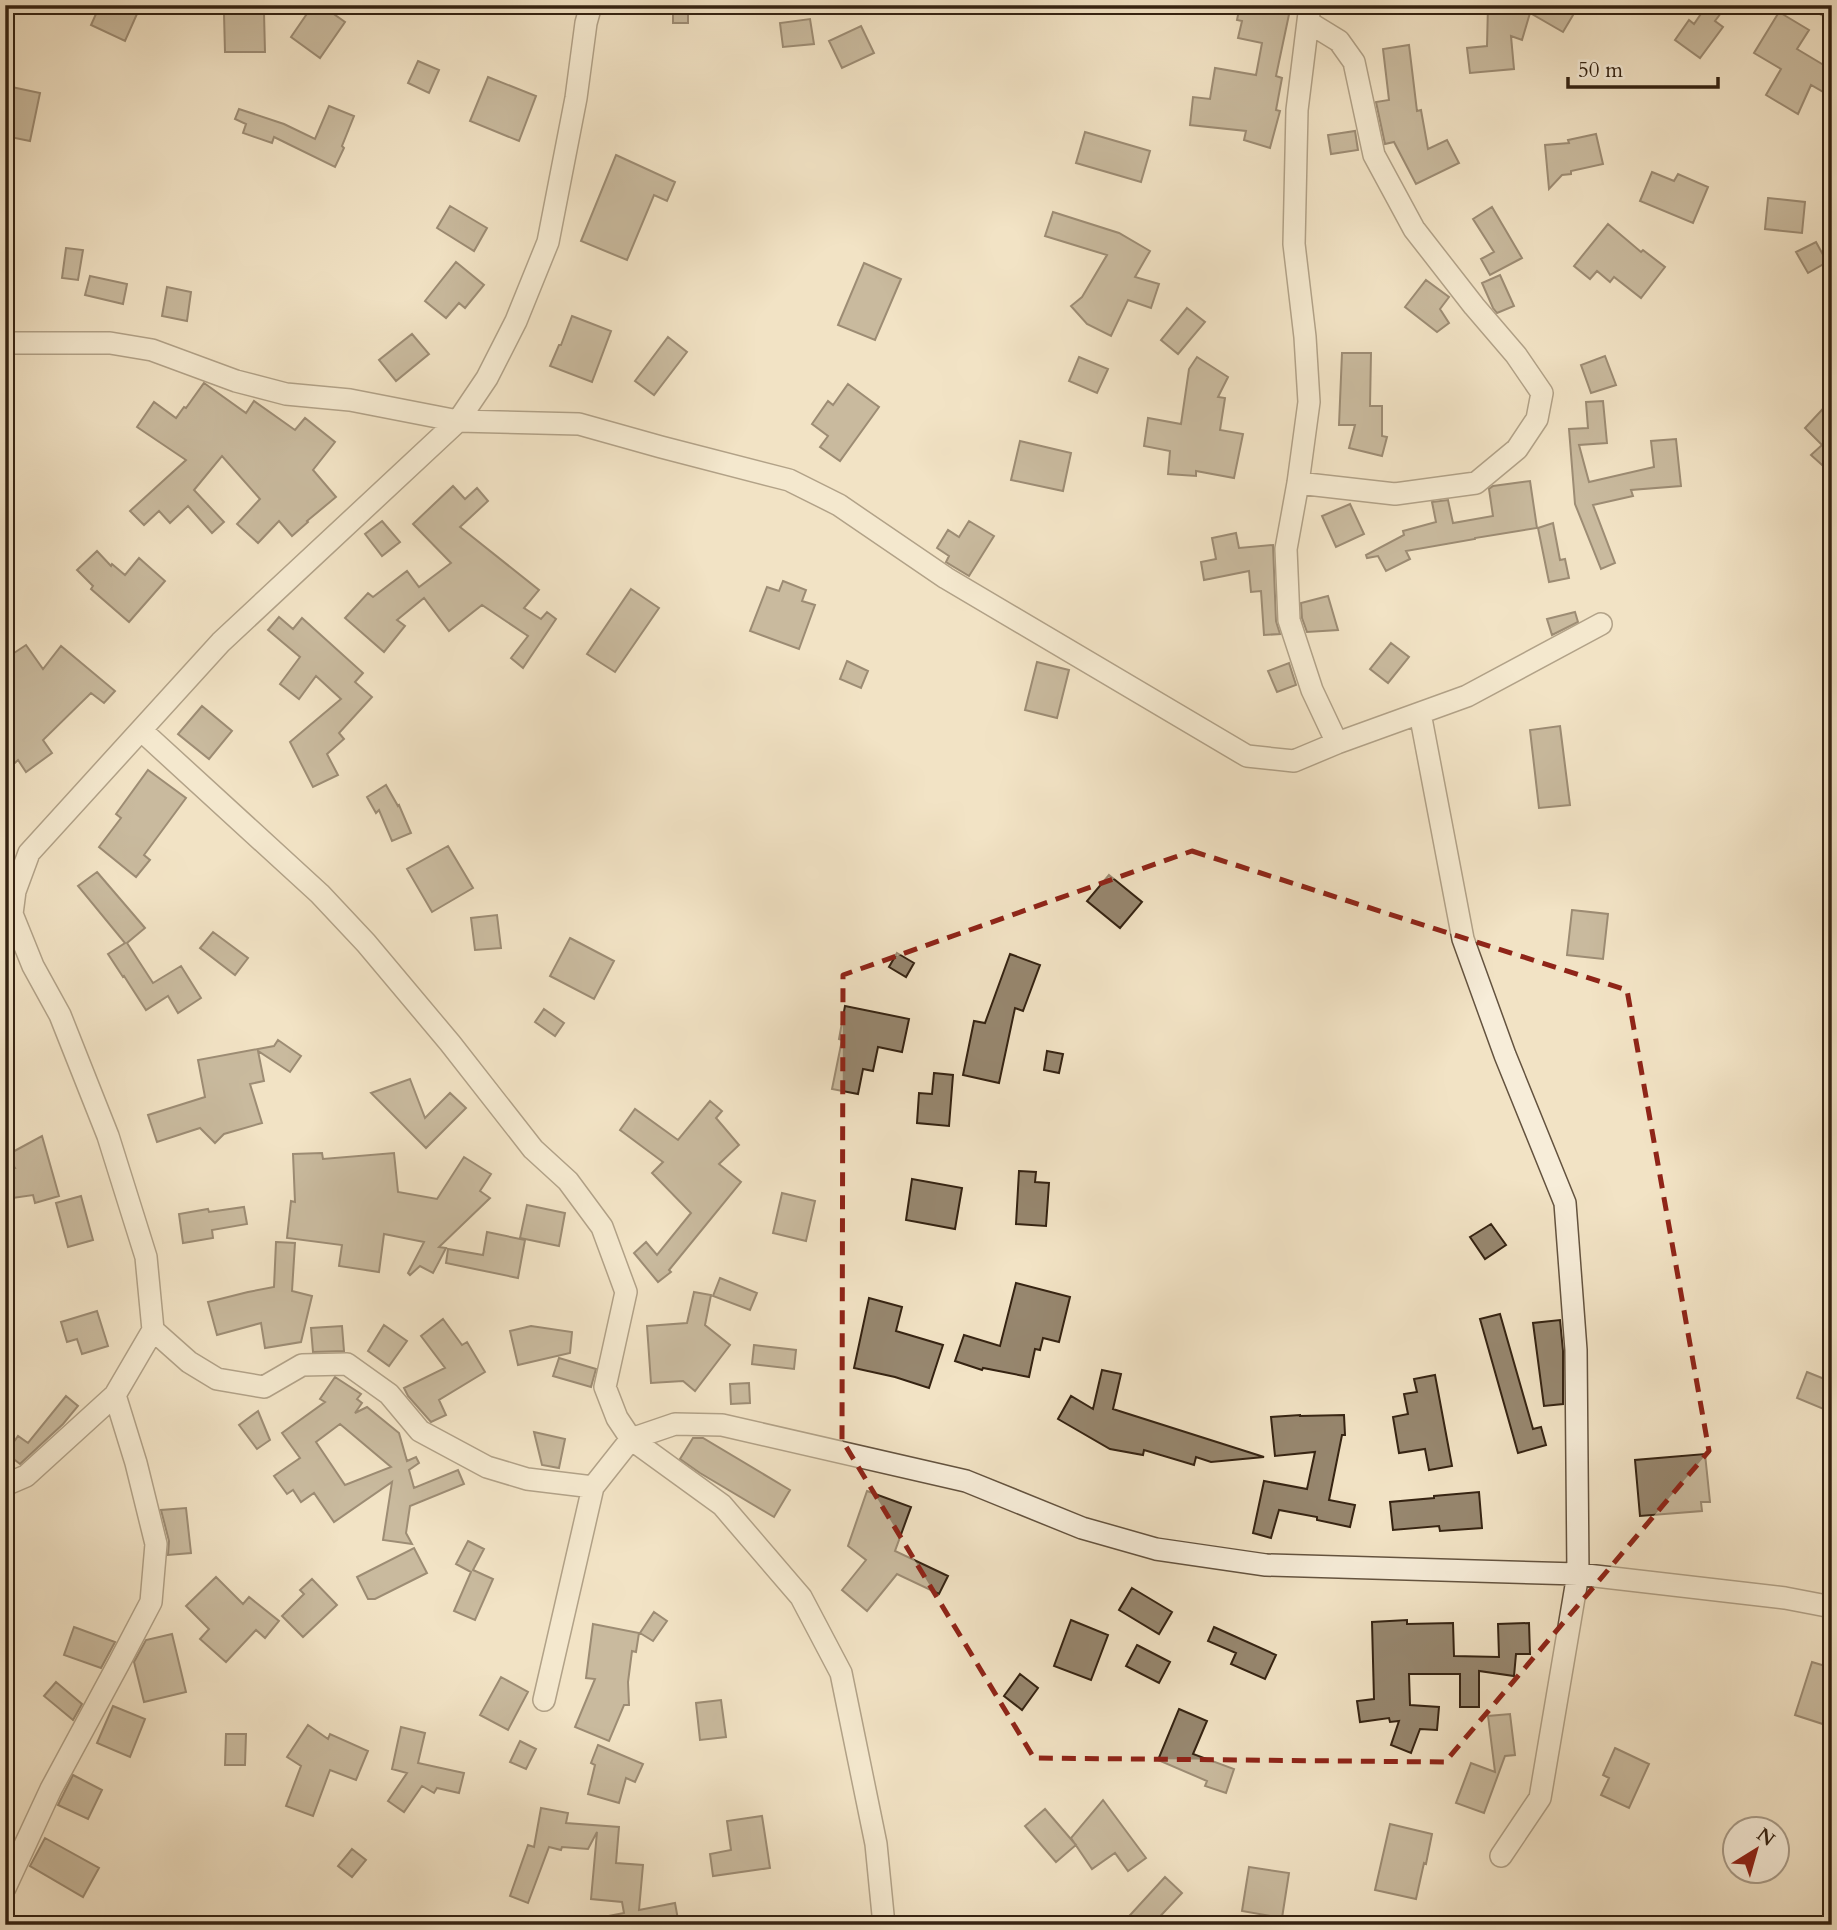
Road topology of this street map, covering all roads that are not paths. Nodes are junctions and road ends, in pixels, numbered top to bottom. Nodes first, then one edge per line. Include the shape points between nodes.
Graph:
1 (591, 5) edge
2 (1826, 5) edge
3 (1832, 8) edge
4 (1308, 14) edge
5 (5, 343) edge
6 (458, 421) junction
7 (1298, 483) junction
8 (1601, 624) dead end
9 (1420, 713) junction
10 (142, 731) junction
11 (1337, 743) junction
12 (8, 913) edge
13 (153, 1330) junction
14 (115, 1395) junction
15 (631, 1439) junction
16 (5, 1485) edge
17 (593, 1487) junction
18 (1578, 1574) junction
19 (1832, 1607) edge
20 (544, 1700) dead end
21 (1501, 1856) dead end
22 (5, 1888) edge
23 (881, 1924) edge

1 - 6 street via 548,242 516,321 487,378
2 - 3 street
4 - 7 street via 1297,110 1294,230 1309,402
4 - 7 street via 1339,41 1354,62 1374,155 1414,229 1542,393 1537,419 1517,449 1476,483 1395,494
5 - 6 street via 110,343 152,350 236,382 286,394 351,400
6 - 10 street via 221,642
6 - 11 street via 579,424 789,480 839,505 946,578 1247,756 1294,761
7 - 11 street via 1286,549 1289,620 1312,690
8 - 9 street via 1467,696
9 - 11 street
9 - 18 street via 1463,939 1565,1203 1576,1350
10 - 12 street via 29,853
10 - 15 street via 339,913 602,1227 626,1292 605,1387
12 - 13 street via 60,1015 108,1136 146,1257
13 - 14 street
13 - 17 street via 217,1379 264,1387 302,1364 347,1364 389,1394 420,1431 487,1467 527,1479
14 - 16 street via 26,1476
14 - 22 street via 156,1544 151,1602 51,1788
15 - 17 street
15 - 18 street via 675,1423 722,1425 967,1480 1082,1528 1156,1549 1252,1563
15 - 23 street via 722,1505 802,1597 841,1673 876,1844
17 - 20 street
18 - 19 street
18 - 21 street via 1540,1798

